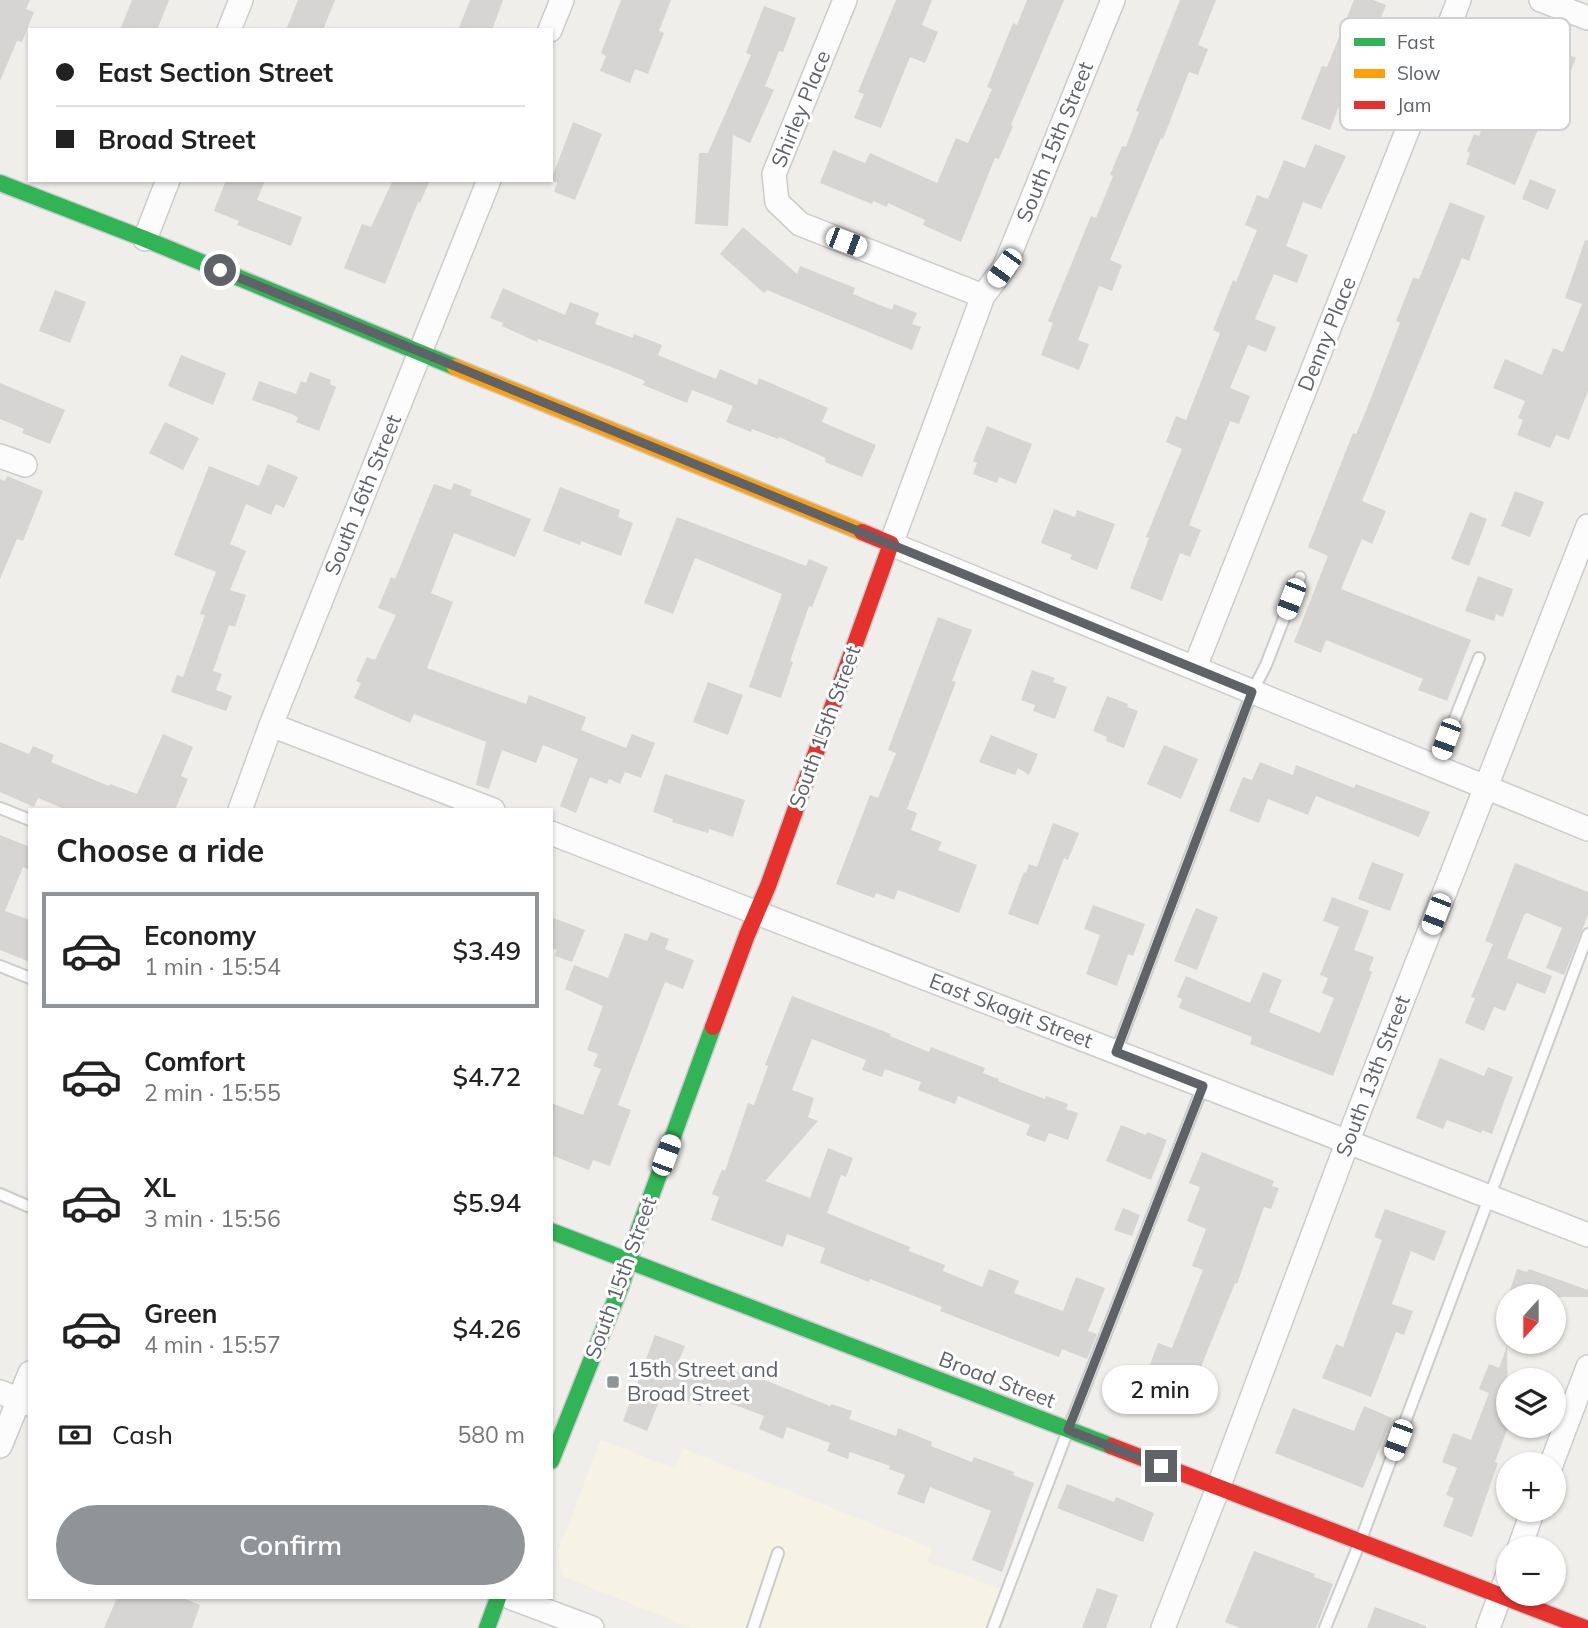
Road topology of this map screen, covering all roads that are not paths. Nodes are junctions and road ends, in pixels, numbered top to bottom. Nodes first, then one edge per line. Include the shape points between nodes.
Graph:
1 (241, 0) edge
2 (562, 0) edge
3 (845, 0) edge
4 (1113, 0) edge
5 (1459, 0) edge
6 (1541, 0) edge
7 (1452, 18) edge
8 (1588, 18) edge
9 (230, 28) edge
10 (551, 28) edge
11 (1408, 130) edge
12 (167, 182) edge
13 (488, 182) edge
14 (0, 183) edge
15 (145, 239) junction
16 (983, 296) junction
17 (420, 353) junction
18 (0, 456) edge
19 (25, 465) dead end
20 (1588, 526) edge
21 (891, 544) junction
22 (1300, 577) dead end
23 (1479, 658) dead end
24 (1195, 667) junction
25 (1252, 692) junction
26 (271, 725) junction
27 (1436, 766) junction
28 (1486, 787) junction
29 (0, 808) edge
30 (241, 808) edge
31 (488, 808) edge
32 (28, 819) edge
33 (1588, 829) edge
34 (553, 834) edge
35 (757, 913) junction
36 (1588, 934) edge
37 (0, 966) edge
38 (28, 977) edge
39 (1116, 1052) junction
40 (1203, 1086) junction
41 (1348, 1142) junction
42 (0, 1194) edge
43 (1489, 1196) junction
44 (28, 1205) edge
45 (553, 1232) edge
46 (1588, 1235) edge
47 (629, 1262) junction
48 (1588, 1367) edge
49 (28, 1377) edge
50 (16, 1398) edge
51 (1068, 1430) junction
52 (0, 1446) edge
53 (1556, 1452) edge
54 (553, 1454) edge
55 (1218, 1488) junction
56 (1360, 1542) junction
57 (778, 1553) dead end
58 (1496, 1583) edge
59 (498, 1599) edge
60 (515, 1599) edge
61 (1496, 1606) edge
62 (1544, 1606) edge
63 (487, 1628) edge
64 (592, 1628) edge
65 (753, 1628) edge
66 (993, 1628) edge
67 (1163, 1628) edge
68 (1325, 1628) edge
69 (1488, 1628) edge
70 (1585, 1628) edge

1 - 9 street
2 - 10 street
3 - 16 street, Shirley Place via 774,174 777,202 800,224
4 - 16 street, South 15th Street via 1004,268
5 - 7 street, Denny Place
6 - 8 street
11 - 24 street, Denny Place
12 - 15 street
13 - 17 street, South 16th Street
14 - 15 street
15 - 17 street
16 - 21 street, South 15th Street
17 - 21 street
17 - 26 street, South 16th Street
18 - 19 street
20 - 28 street, South 13th Street
21 - 24 street
21 - 35 street, South 15th Street
22 - 25 lane
23 - 27 lane
24 - 25 street
25 - 27 street
25 - 39 lane
26 - 30 street, South 16th Street
26 - 31 street
27 - 28 street
28 - 33 street
28 - 41 street, South 13th Street
29 - 32 lane
34 - 35 street, East Skagit Street
35 - 39 street, East Skagit Street
35 - 47 street, South 15th Street
36 - 43 lane
37 - 38 lane
39 - 40 street, East Skagit Street
40 - 41 street, East Skagit Street
40 - 51 lane
41 - 43 street, East Skagit Street
41 - 55 street, South 13th Street
42 - 44 lane
43 - 46 street, East Skagit Street
43 - 56 lane
45 - 47 street, Broad Street
47 - 51 street, Broad Street
47 - 54 street, South 15th Street via 565,1414
48 - 53 street
49 - 50 street
50 - 52 street
51 - 55 street, Broad Street
51 - 66 lane
55 - 56 street, Broad Street
55 - 67 street, South 13th Street
56 - 58 street, Broad Street
56 - 68 lane
57 - 65 lane
59 - 63 street
60 - 64 street
61 - 69 street
62 - 70 street, Broad Street

